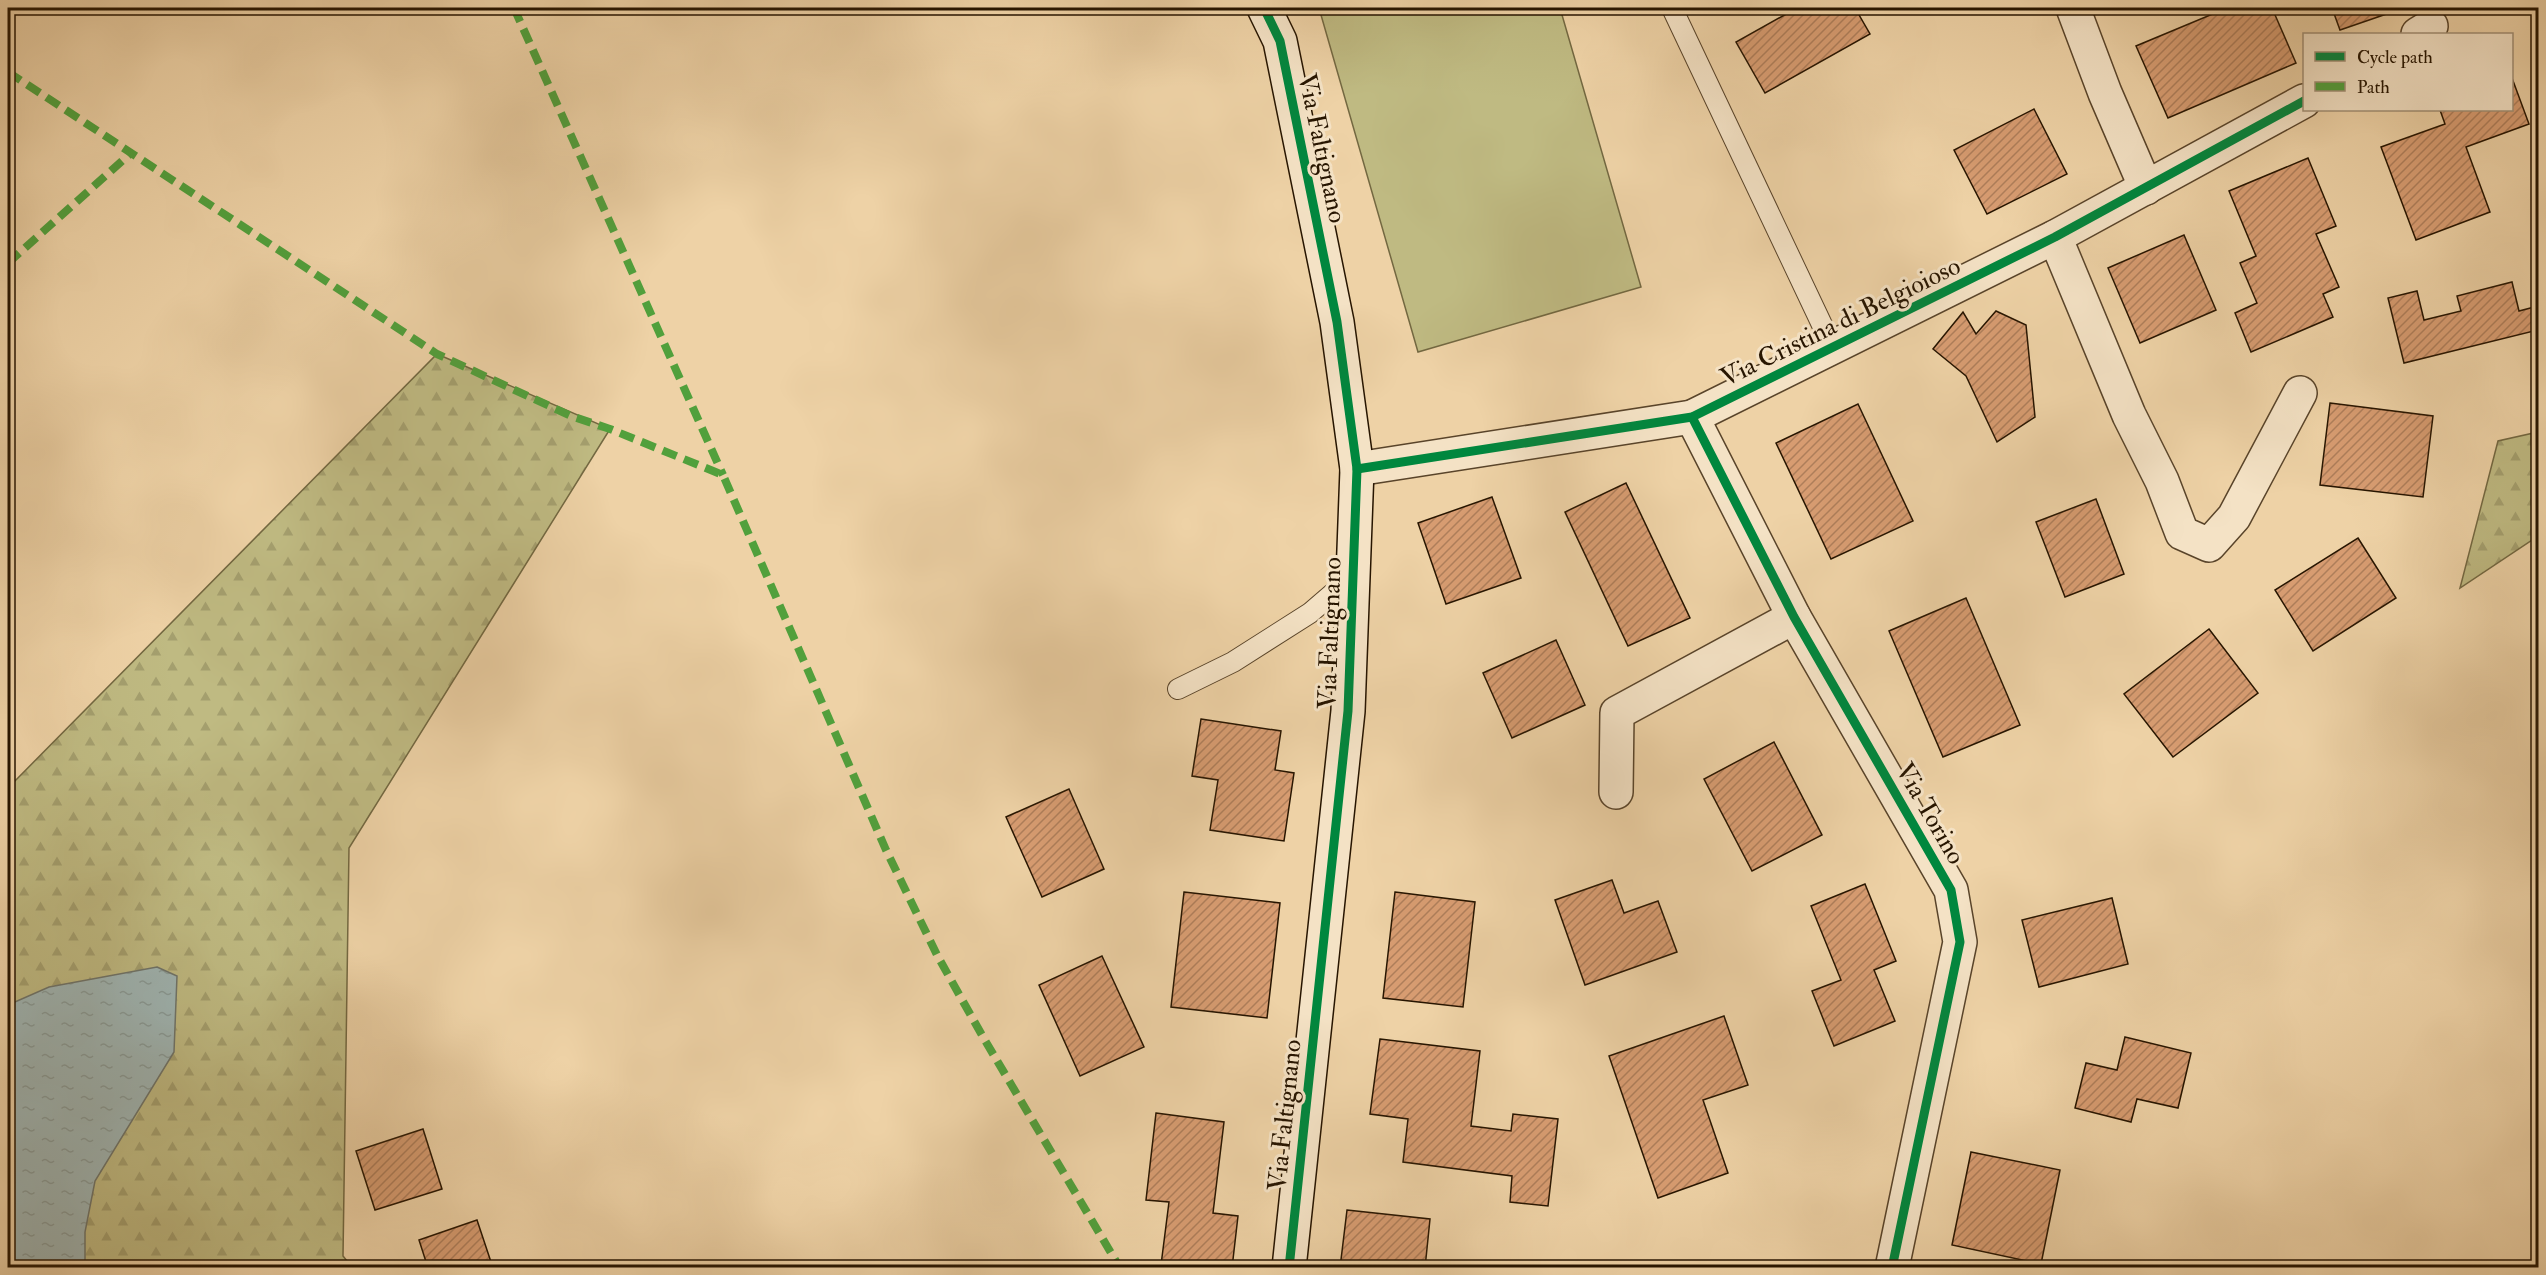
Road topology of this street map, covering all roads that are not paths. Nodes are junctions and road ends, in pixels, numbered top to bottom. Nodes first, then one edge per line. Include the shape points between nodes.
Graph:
1 (1264, 8) edge
2 (1672, 8) edge
3 (2073, 8) edge
4 (2303, 101) edge
5 (2146, 188) junction
6 (2055, 237) junction
7 (1833, 348) junction
8 (2300, 393) dead end
9 (1692, 417) junction
10 (1357, 468) junction
11 (1353, 576) junction
12 (1794, 617) junction
13 (1178, 689) dead end
14 (1616, 792) dead end
15 (1289, 1268) edge
16 (1892, 1268) edge

1 - 10 street, Via Faltignano via 1280,41 1337,322
2 - 7 lane
3 - 5 street
4 - 5 street, Via Cristina di Belgioioso
5 - 6 street, Via Cristina di Belgioioso
6 - 7 street, Via Cristina di Belgioioso
6 - 8 street via 2182,533 2210,545 2234,518
7 - 9 street, Via Cristina di Belgioioso
9 - 10 street, Via Cristina di Belgioioso
9 - 12 street, Via Torino
10 - 11 street, Via Faltignano
11 - 13 lane via 1310,613 1233,662
11 - 15 street, Via Faltignano via 1348,711
12 - 14 street via 1617,713
12 - 16 street, Via Torino via 1951,890 1960,942

